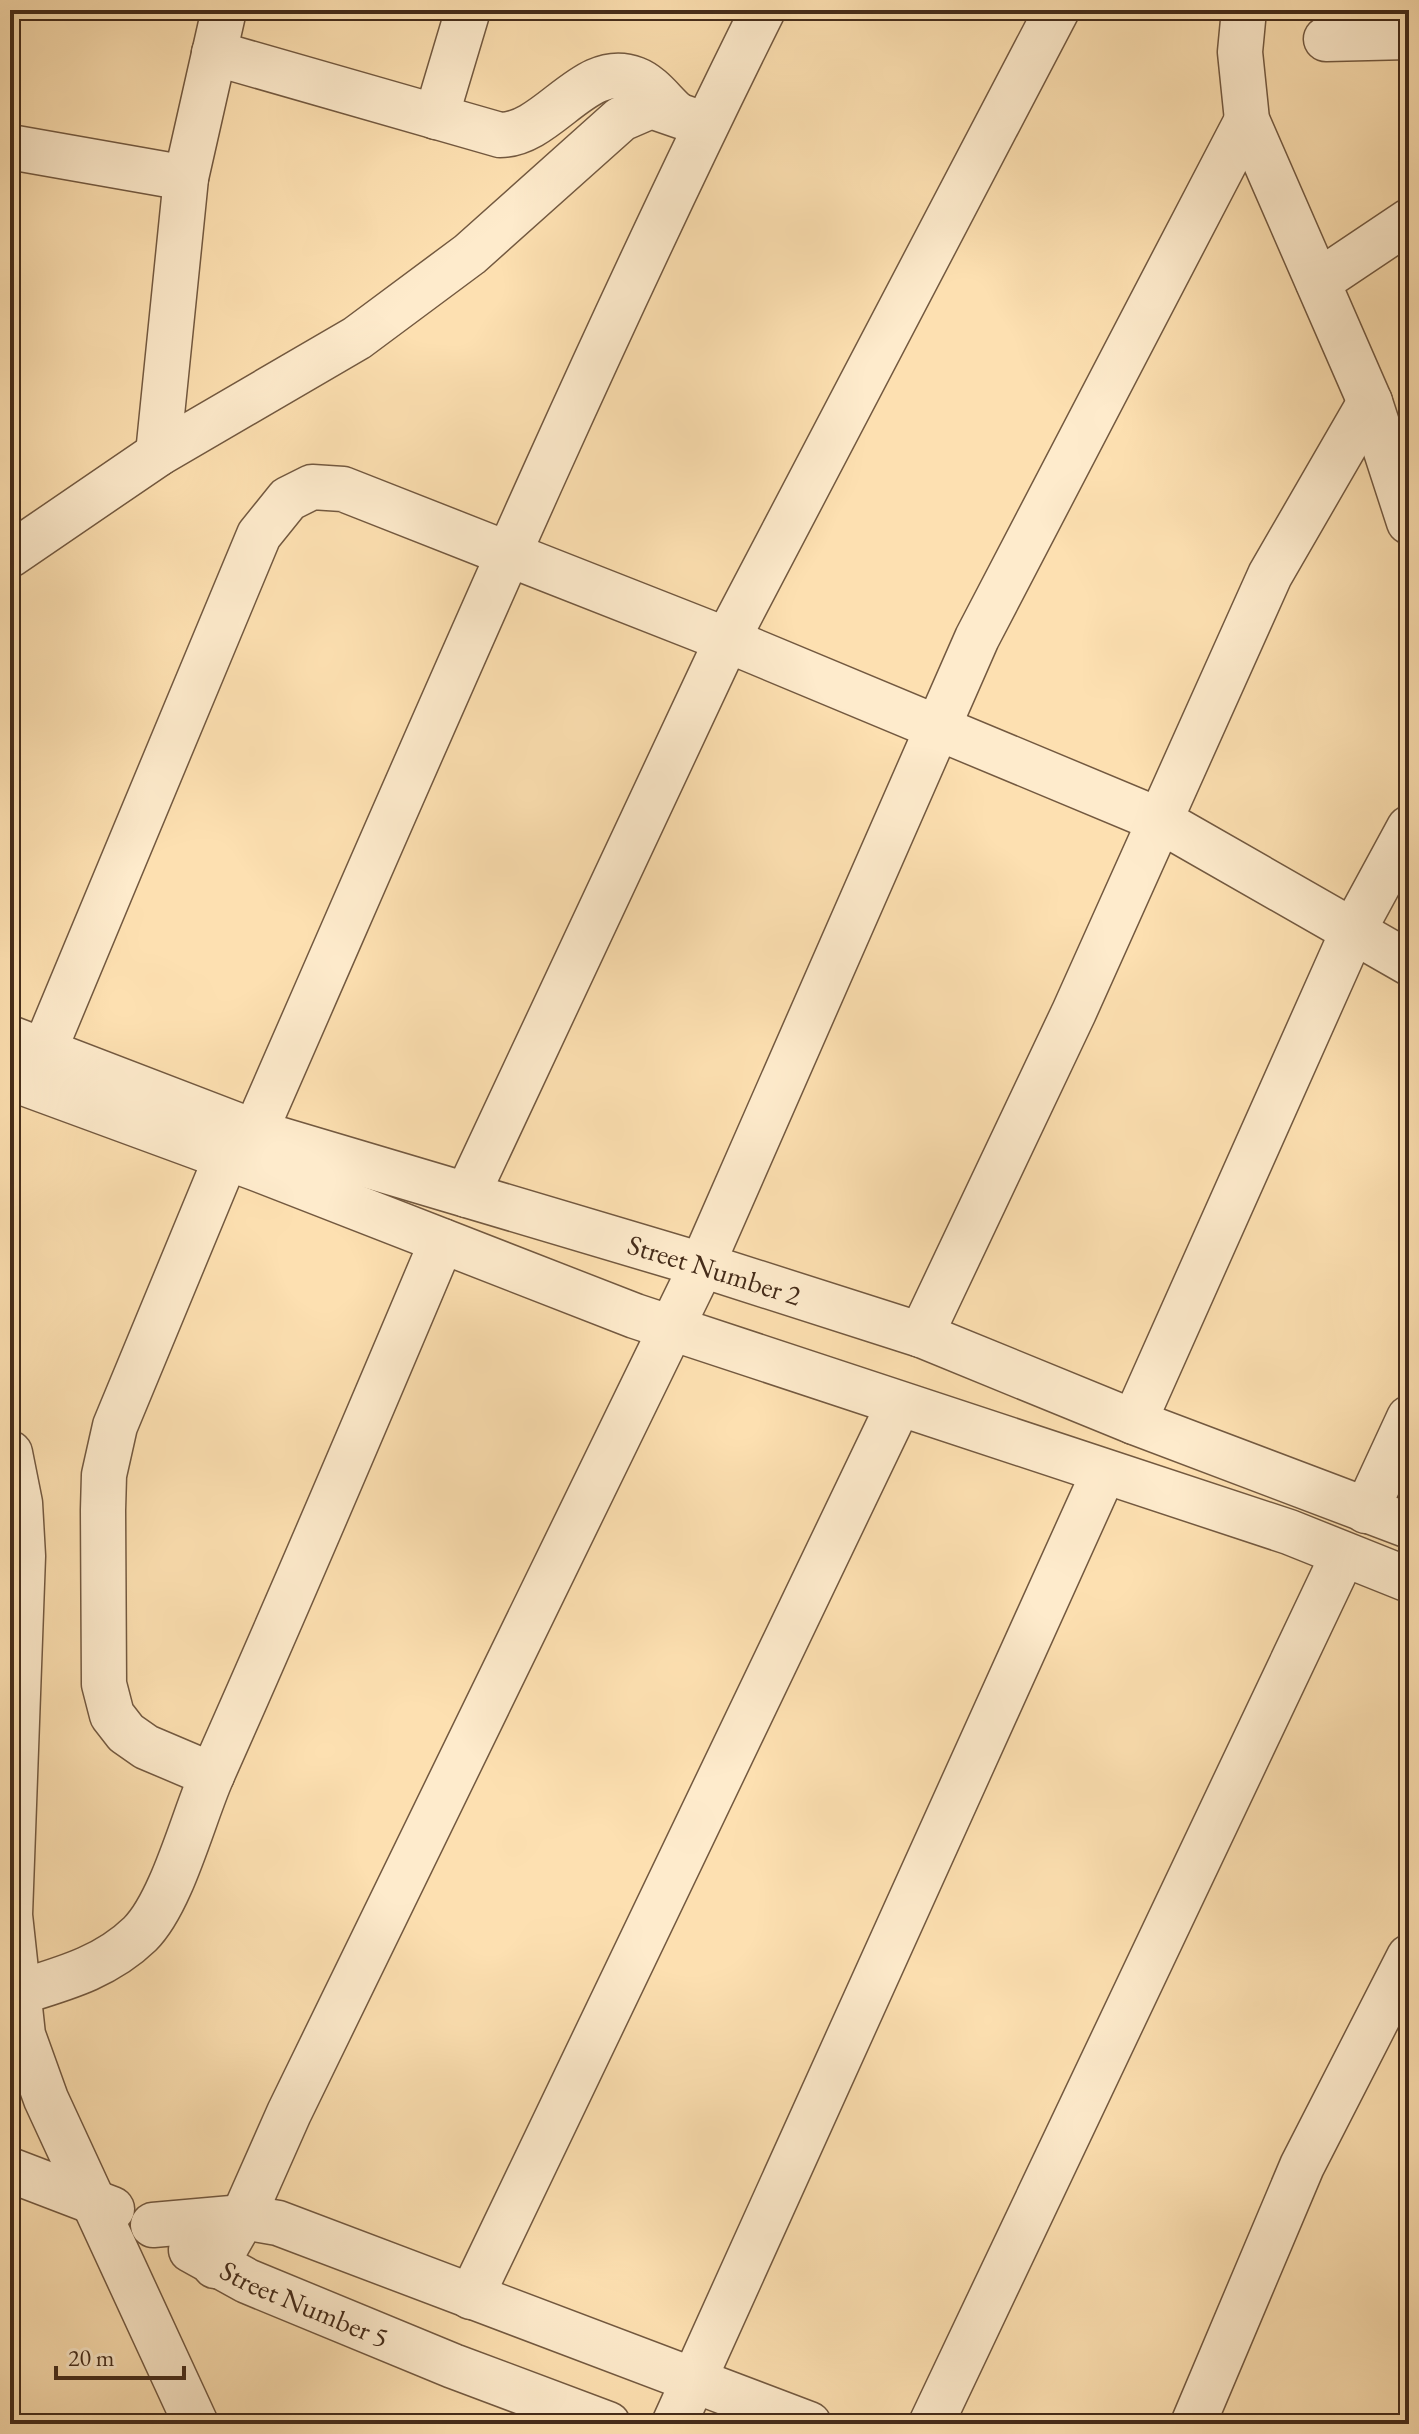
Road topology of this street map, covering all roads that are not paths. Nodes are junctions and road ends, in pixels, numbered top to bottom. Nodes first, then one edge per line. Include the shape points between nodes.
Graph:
1 (224, 10) edge
2 (468, 10) edge
3 (763, 10) edge
4 (1057, 10) edge
5 (1244, 10) edge
6 (1409, 37) edge
7 (1326, 39) dead end
8 (214, 53) junction
9 (436, 117) junction
10 (690, 118) junction
11 (1247, 120) junction
12 (10, 147) edge
13 (186, 178) junction
14 (1409, 221) edge
15 (1318, 282) junction
16 (1390, 402) edge
17 (158, 454) junction
18 (1409, 522) edge
19 (508, 554) junction
20 (10, 555) edge
21 (727, 640) junction
22 (935, 728) junction
23 (1159, 820) junction
24 (1409, 828) edge
25 (1352, 933) junction
26 (1409, 963) edge
27 (27, 1044) edge
28 (10, 1078) edge
29 (240, 1145) junction
30 (467, 1195) junction
31 (442, 1241) junction
32 (702, 1265) junction
33 (672, 1329) junction
34 (921, 1335) junction
35 (899, 1404) junction
36 (1409, 1418) edge
37 (1134, 1422) junction
38 (10, 1453) edge
39 (1104, 1472) junction
40 (1366, 1511) junction
41 (1409, 1526) edge
42 (1343, 1555) junction
43 (1409, 1580) edge
44 (212, 1775) junction
45 (1409, 1957) edge
46 (17, 1993) junction
47 (10, 2170) edge
48 (97, 2204) junction
49 (243, 2217) junction
50 (153, 2225) junction
51 (215, 2266) junction
52 (471, 2297) junction
53 (696, 2381) junction
54 (196, 2424) edge
55 (608, 2424) edge
56 (674, 2424) edge
57 (809, 2424) edge
58 (931, 2424) edge
59 (1193, 2424) edge

1 - 8 street
2 - 9 street
3 - 10 street
4 - 21 street
5 - 11 street via 1240,52
6 - 7 street
8 - 9 street
8 - 13 street
9 - 10 street via 512,135 531,128 584,89 622,75
10 - 17 street via 651,106 621,119 470,254 402,307
10 - 19 street
11 - 15 street
11 - 22 street
12 - 13 street
13 - 17 street
14 - 15 street
15 - 16 street
16 - 18 street
16 - 23 street via 1270,575
17 - 20 street
19 - 21 street
19 - 27 street via 343,489 312,487 288,499 259,535
19 - 29 street
21 - 22 street
21 - 30 street
22 - 23 street
22 - 32 street
23 - 25 street
23 - 34 street
24 - 25 street
25 - 26 street
25 - 37 street
27 - 29 street, Street Number 2
28 - 29 street
29 - 30 street, Street Number 2
29 - 31 street
29 - 44 street via 115,1426 104,1475 104,1684 112,1715 146,1747
30 - 32 street, Street Number 2
31 - 33 street
31 - 44 street
32 - 33 street
32 - 34 street, Street Number 2
33 - 35 street
33 - 49 street
34 - 37 street, Street Number 2
35 - 39 street
35 - 52 street
36 - 40 street
37 - 40 street, Street Number 2
38 - 46 street via 23,1556 10,1915
39 - 42 street via 1289,1532
39 - 53 street
40 - 41 street, Street Number 2
42 - 43 street
42 - 58 street
44 - 46 street via 164,1899 142,1932 91,1970
45 - 59 street via 1302,2166
46 - 48 street via 23,2035 46,2099
47 - 48 street, Street Number 5
48 - 50 street, Street Number 5
48 - 54 street
49 - 50 street
49 - 51 street
49 - 52 street via 278,2223
50 - 51 street, Street Number 5
51 - 55 street, Street Number 5 via 453,2366
52 - 53 street
53 - 56 street
53 - 57 street

